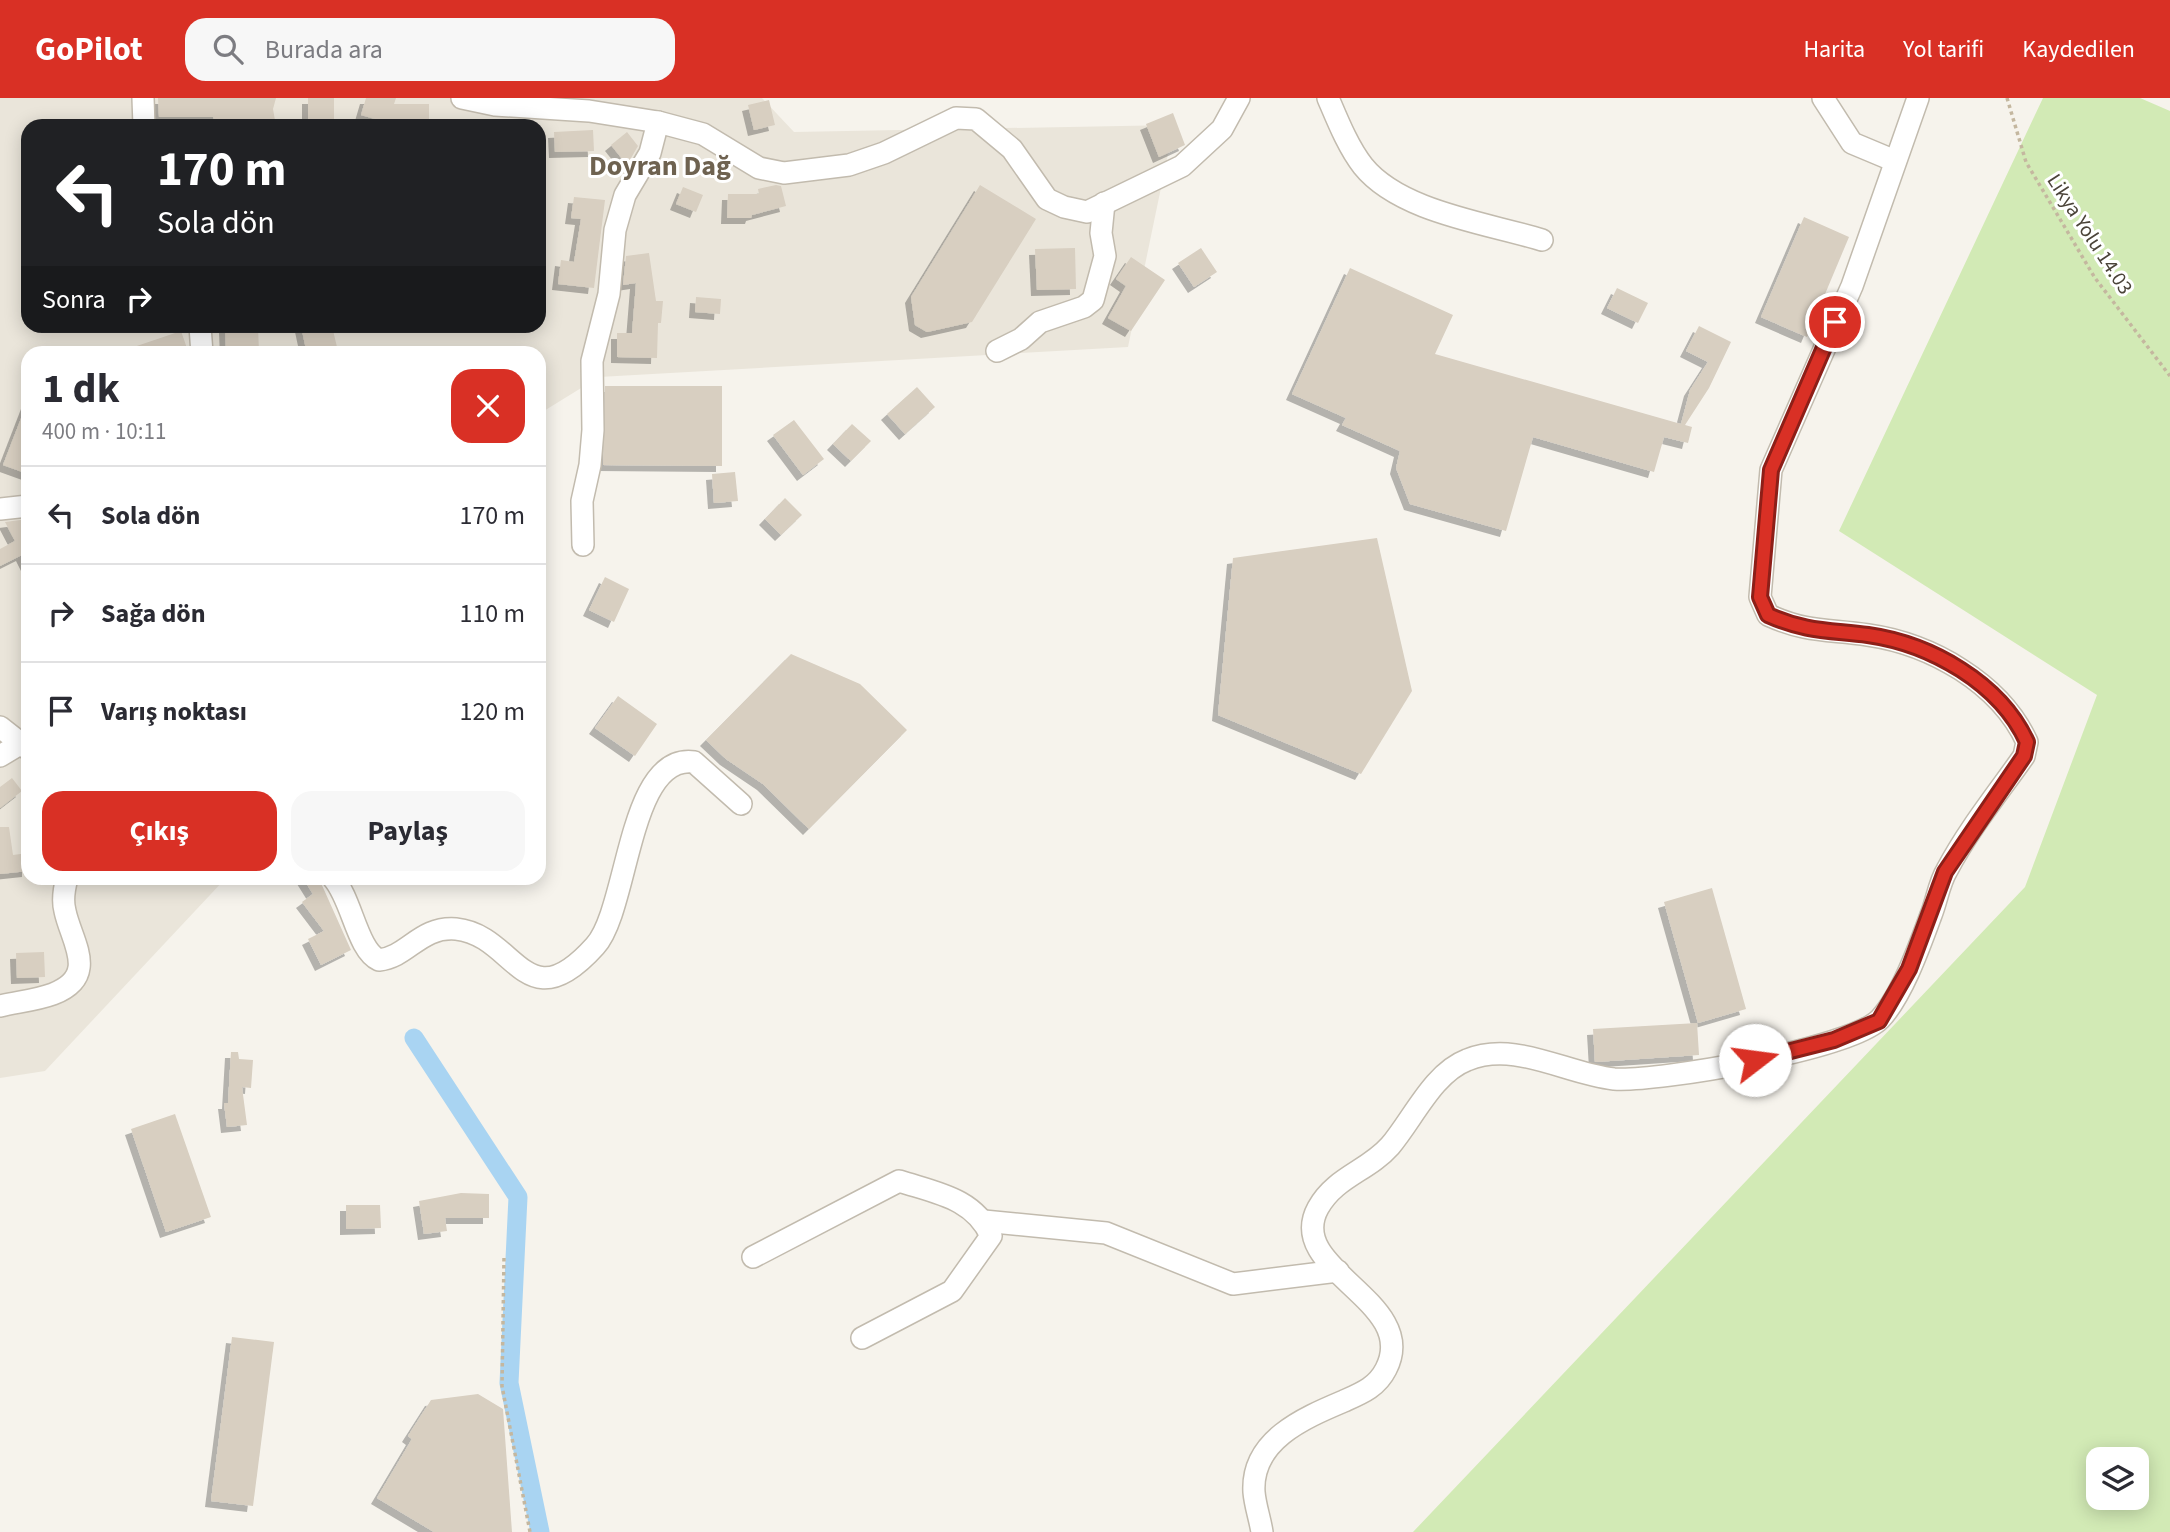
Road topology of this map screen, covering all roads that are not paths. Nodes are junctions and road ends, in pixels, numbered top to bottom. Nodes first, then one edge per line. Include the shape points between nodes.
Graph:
1 (143, 98) edge
2 (463, 98) edge
3 (1239, 98) edge
4 (1328, 98) edge
5 (1823, 98) edge
6 (1918, 98) edge
7 (144, 119) edge
8 (658, 122) junction
9 (1895, 160) junction
10 (1104, 202) junction
11 (1542, 240) dead end
12 (997, 351) dead end
13 (21, 507) edge
14 (0, 509) edge
15 (583, 545) dead end
16 (0, 727) edge
17 (21, 744) edge
18 (21, 748) edge
19 (0, 756) edge
20 (741, 804) dead end
21 (66, 885) edge
22 (338, 885) edge
23 (0, 1006) edge
24 (984, 1221) junction
25 (753, 1257) dead end
26 (1338, 1271) junction
27 (862, 1338) dead end
28 (1262, 1532) edge

1 - 7 street
2 - 8 street
3 - 10 street via 1222,129 1182,166
4 - 11 street via 1362,164 1394,192 1437,210
5 - 9 street via 1852,144
6 - 9 street
8 - 10 street via 703,134 760,168 784,173 849,165 956,118 976,119 1012,149 1047,199 1087,212
8 - 15 street via 650,153 625,195 615,230 609,294 592,361 593,430 582,501
9 - 26 street via 1852,286 1771,470 1760,597 1768,615 1790,625 1906,644 1947,662 2007,706 2027,742 2024,756 1945,872 1909,969 1879,1021 1834,1040 1734,1066 1649,1079 1585,1074 1509,1054 1491,1053 1464,1061 1438,1082 1388,1148 1328,1192 1311,1232 1318,1250
10 - 12 street via 1101,233 1105,256 1093,300 1040,322
13 - 14 street
16 - 17 street
18 - 19 street
20 - 22 street via 694,762 666,769 653,784 637,821 606,931 586,955 552,977 529,976 482,939 457,929 429,933 379,960 368,953
21 - 23 street via 63,902 79,948 78,970 67,986 54,994
24 - 25 street via 965,1203 899,1181
24 - 26 street via 1106,1233 1233,1284
24 - 27 street via 991,1236 953,1291
26 - 28 street via 1390,1330 1392,1350 1387,1368 1374,1387 1316,1413 1272,1442 1255,1470

